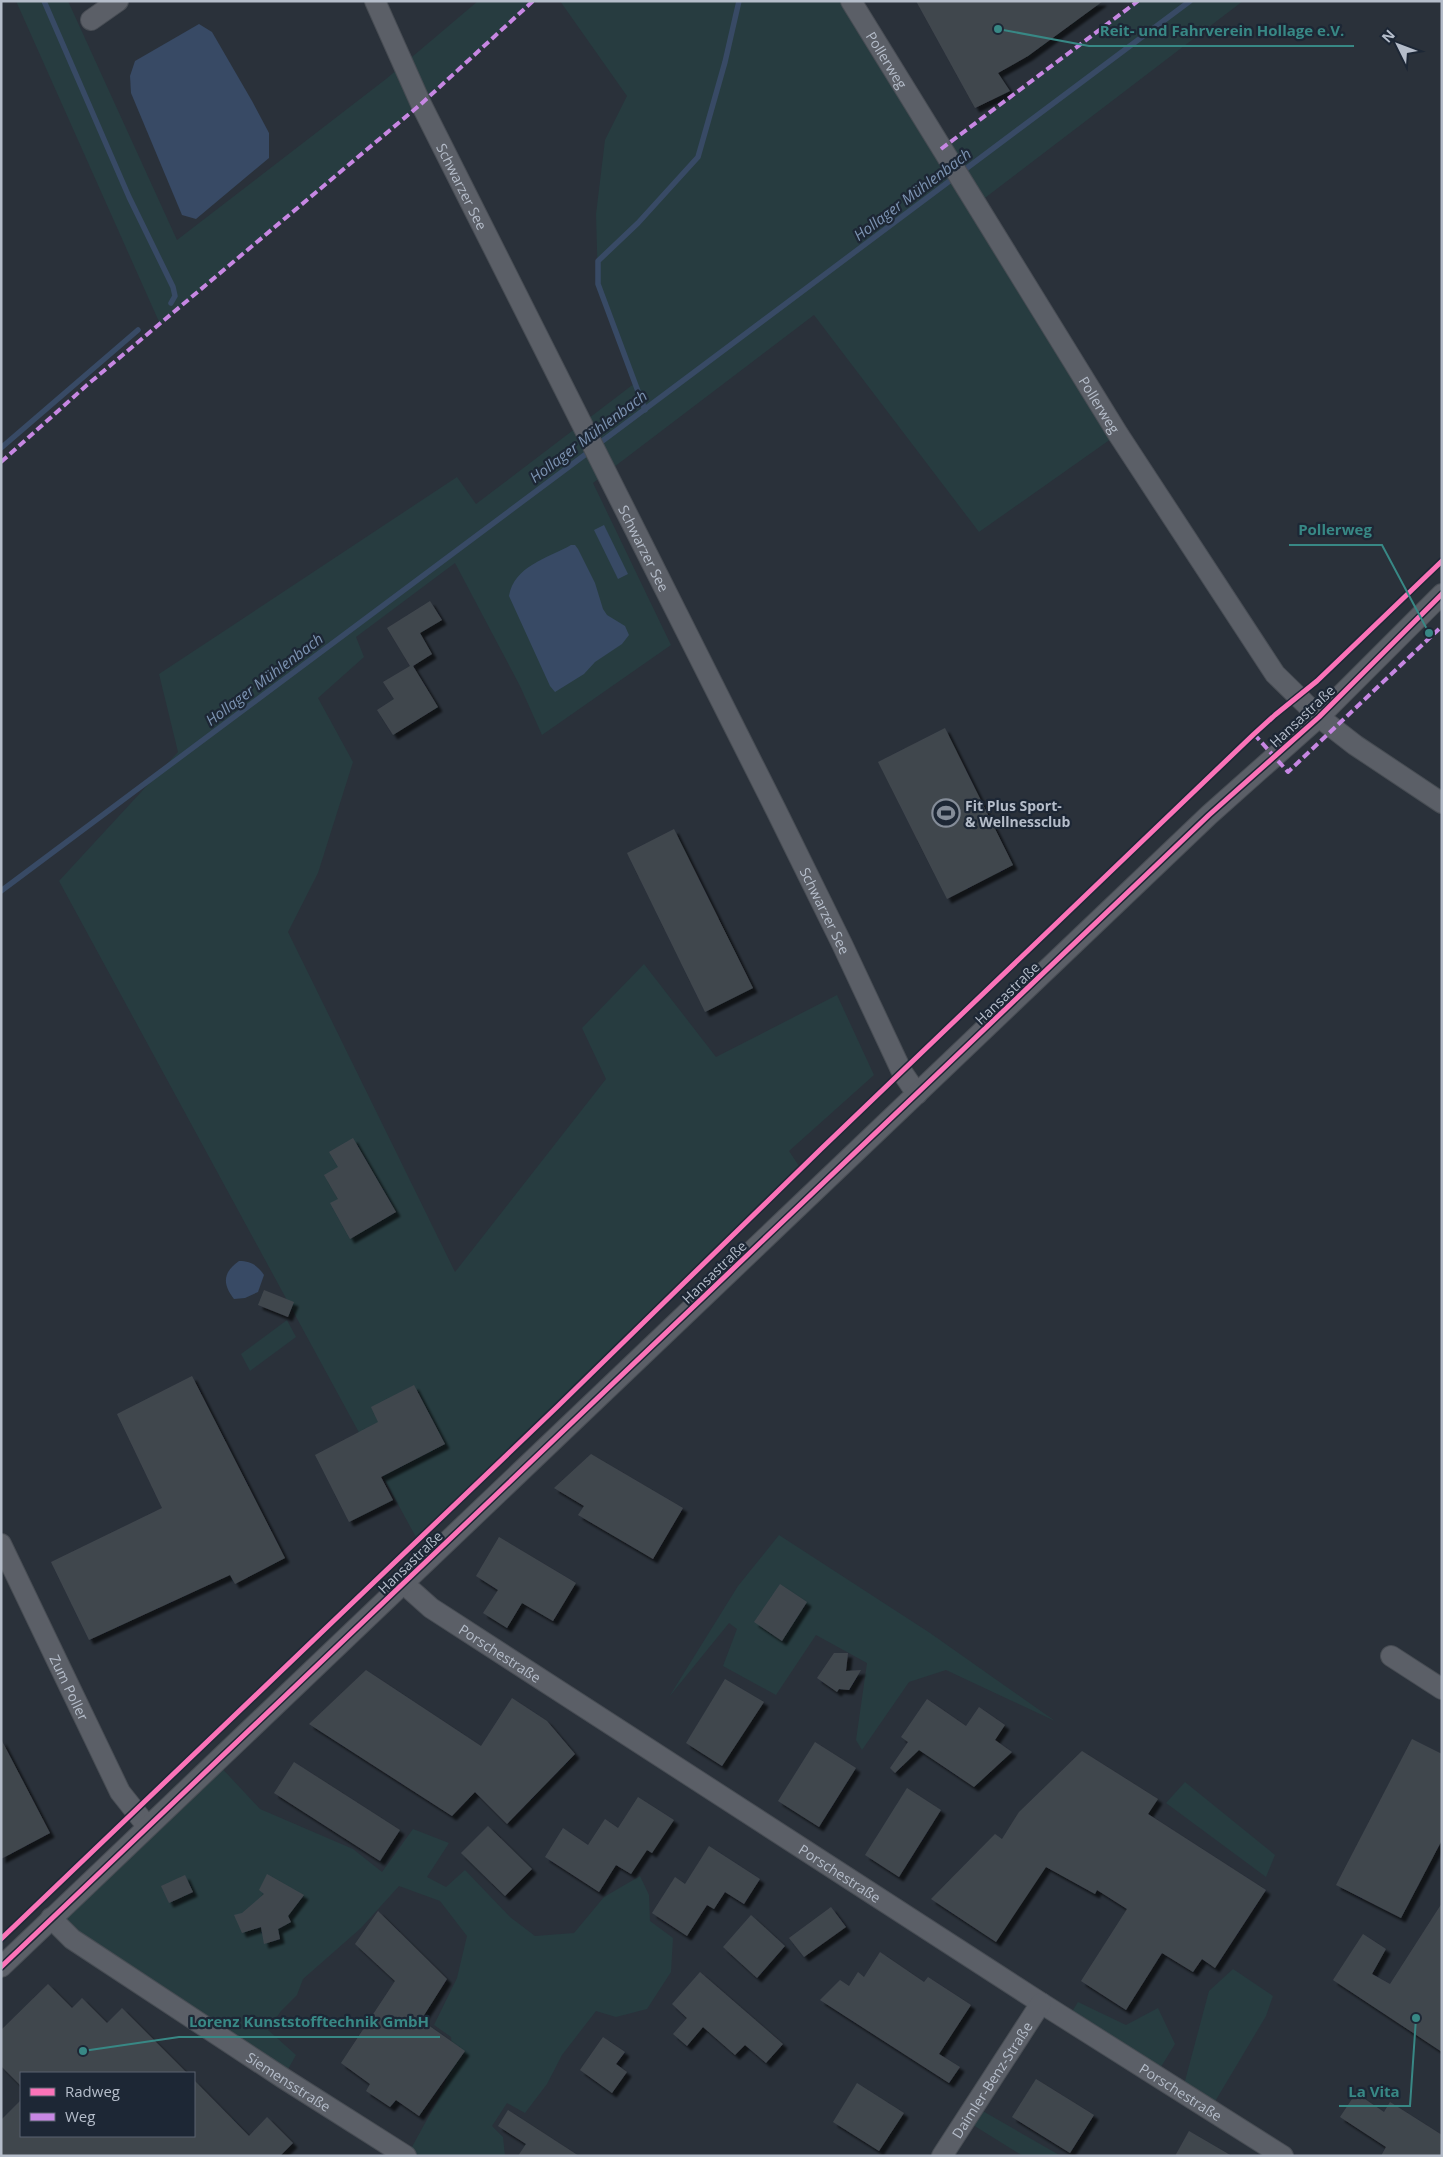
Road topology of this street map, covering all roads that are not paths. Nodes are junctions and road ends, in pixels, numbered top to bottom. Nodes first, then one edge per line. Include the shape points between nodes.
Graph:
1 (118, 1) edge
2 (375, 1) edge
3 (850, 1) edge
4 (91, 20) dead end
5 (1442, 594) edge
6 (1319, 717) junction
7 (1442, 803) edge
8 (917, 1094) junction
9 (1, 1544) edge
10 (403, 1583) junction
11 (1391, 1656) dead end
12 (1442, 1689) edge
13 (147, 1826) junction
14 (51, 1918) junction
15 (1, 1967) edge
16 (1041, 2003) junction
17 (406, 2156) edge
18 (942, 2156) edge
19 (1283, 2156) edge

1 - 4 street
2 - 8 street, Schwarzer See via 421,104 834,926 902,1072
3 - 6 street, Pollerweg via 1118,434 1275,674
5 - 6 street, Hansastraße
6 - 7 street, Pollerweg
6 - 8 street, Hansastraße via 1209,815
8 - 10 street, Hansastraße
9 - 13 street, Zum Poller via 120,1792
10 - 13 street, Hansastraße
10 - 16 street, Porschestraße via 432,1608
11 - 12 street
13 - 14 street, Hansastraße
14 - 15 street, Hansastraße
14 - 17 street, Siemensstraße via 80,1944
16 - 18 street, Daimler-Benz-Straße
16 - 19 street, Porschestraße

